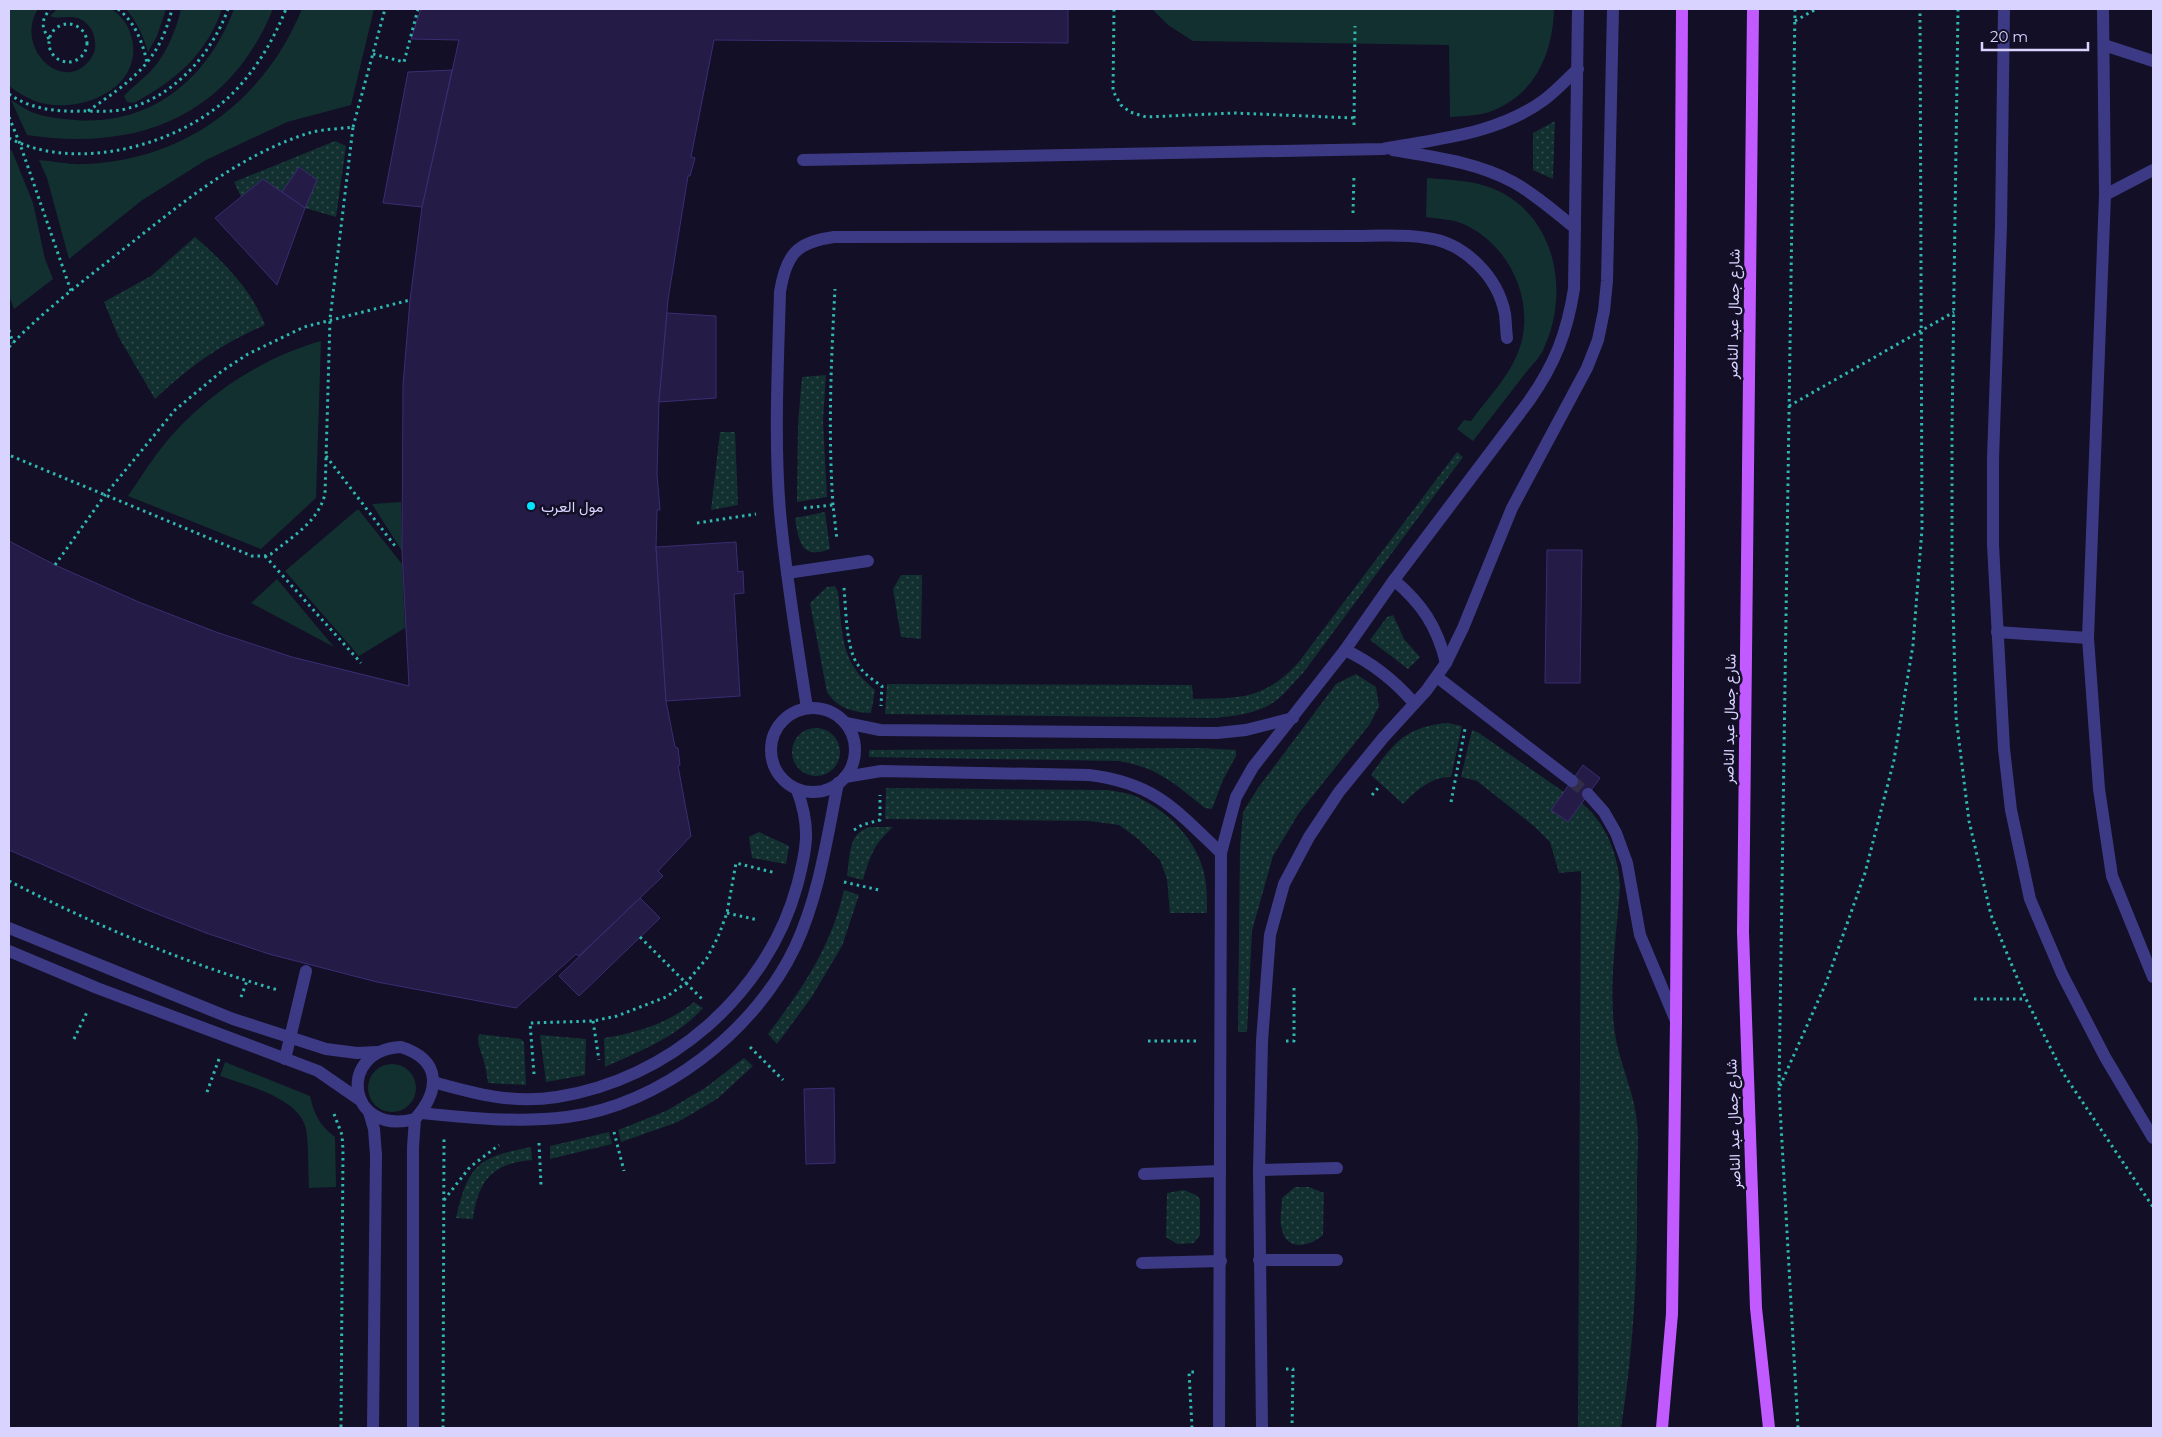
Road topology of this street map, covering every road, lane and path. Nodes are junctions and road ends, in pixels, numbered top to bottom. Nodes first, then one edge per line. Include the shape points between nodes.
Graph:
1 (50, 9) edge
2 (118, 9) edge
3 (172, 9) edge
4 (228, 9) edge
5 (286, 9) edge
6 (384, 9) edge
7 (418, 9) edge
8 (1114, 9) edge
9 (1578, 9) edge
10 (1613, 9) edge
11 (1682, 9) edge
12 (1752, 9) edge
13 (1795, 9) edge
14 (1816, 9) edge
15 (1920, 9) edge
16 (2004, 9) edge
17 (2103, 9) edge
18 (1795, 21) junction
19 (49, 39) junction
20 (2104, 45) junction
21 (373, 54) junction
22 (2153, 61) edge
23 (147, 64) junction
24 (1578, 69) junction
25 (9, 94) edge
26 (87, 111) junction
27 (9, 117) edge
28 (1354, 118) dead end
29 (354, 127) junction
30 (9, 138) edge
31 (20, 144) junction
32 (1383, 149) junction
33 (803, 160) dead end
34 (2153, 170) edge
35 (2105, 195) junction
36 (1575, 228) junction
37 (835, 289) dead end
38 (71, 291) junction
39 (410, 300) dead end
40 (1954, 312) dead end
41 (330, 319) junction
42 (9, 330) edge
43 (1922, 331) junction
44 (1507, 338) dead end
45 (13, 343) junction
46 (9, 347) edge
47 (1789, 406) junction
48 (9, 456) edge
49 (326, 456) junction
50 (105, 496) junction
51 (833, 505) junction
52 (780, 511) junction
53 (697, 523) dead end
54 (395, 546) dead end
55 (265, 556) junction
56 (868, 561) dead end
57 (841, 563) junction
58 (55, 565) dead end
59 (787, 573) junction
60 (1394, 580) junction
61 (1997, 632) junction
62 (2088, 638) junction
63 (1345, 650) junction
64 (361, 662) dead end
65 (1446, 663) junction
66 (1437, 677) junction
67 (1470, 702) junction
68 (1414, 703) junction
69 (807, 708) junction
70 (1293, 718) junction
71 (846, 723) junction
72 (880, 730) junction
73 (881, 771) junction
74 (842, 780) junction
75 (1572, 781) tunnel mouth
76 (1378, 788) dead end
77 (797, 790) junction
78 (1588, 794) tunnel mouth
79 (1369, 798) dead end
80 (1451, 802) dead end
81 (850, 836) dead end
82 (1221, 853) junction
83 (799, 879) junction
84 (9, 880) edge
85 (840, 881) dead end
86 (879, 890) dead end
87 (9, 928) edge
88 (9, 951) edge
89 (306, 971) dead end
90 (1294, 976) dead end
91 (2153, 977) edge
92 (300, 996) junction
93 (1974, 999) dead end
94 (2026, 999) dead end
95 (1676, 1021) junction
96 (290, 1038) junction
97 (756, 1040) dead end
98 (1294, 1041) dead end
99 (377, 1052) junction
100 (745, 1052) dead end
101 (285, 1059) junction
102 (433, 1082) junction
103 (1779, 1089) junction
104 (535, 1099) junction
105 (360, 1100) junction
106 (331, 1108) dead end
107 (369, 1112) junction
108 (444, 1115) junction
109 (418, 1116) junction
110 (537, 1120) junction
111 (444, 1138) junction
112 (2153, 1138) edge
113 (454, 1139) dead end
114 (548, 1140) dead end
115 (493, 1141) dead end
116 (532, 1142) dead end
117 (538, 1142) junction
118 (1337, 1168) dead end
119 (1259, 1170) junction
120 (1220, 1171) junction
121 (1144, 1174) dead end
122 (541, 1185) dead end
123 (444, 1200) junction
124 (1259, 1260) junction
125 (1337, 1260) dead end
126 (1221, 1261) junction
127 (1142, 1262) dead end
128 (341, 1428) edge
129 (374, 1428) edge
130 (413, 1428) edge
131 (443, 1428) edge
132 (1219, 1428) edge
133 (1262, 1428) edge
134 (1662, 1428) edge
135 (1769, 1428) edge
136 (1798, 1428) edge

1 - 19 path via 42,24
2 - 23 path via 143,44
3 - 23 path via 160,44
4 - 26 path via 204,54 171,87 139,104 113,111
5 - 31 path via 272,39 248,76 206,115 179,130 122,150 94,153 39,150
6 - 21 path
7 - 21 path via 404,62
8 - 28 path via 1113,91 1121,105 1130,112 1146,117 1234,113
9 - 24 street
10 - 65 street via 1607,281 1598,340 1587,368 1512,508
11 - 95 main road
12 - 135 main road, شارع جمال عبد الناصر via 1743,932 1756,1299
13 - 18 path
14 - 18 path
15 - 43 path
16 - 61 street via 1993,459
17 - 20 street
18 - 47 path
19 - 19 path via 55,58 64,62 74,62 87,48 87,38 81,29 73,25 62,25
20 - 22 street
20 - 35 street
21 - 29 path
23 - 26 path via 132,80
24 - 32 street via 1544,100 1515,118 1483,130
24 - 36 street
25 - 26 path via 42,109
27 - 31 path
29 - 38 path via 310,132 234,167 203,187
29 - 41 path
30 - 31 path
31 - 38 path
32 - 33 street
32 - 36 street via 1482,169 1513,182
34 - 35 street
35 - 62 street
36 - 60 street via 1574,289 1569,319 1560,348 1546,376
37 - 51 path via 829,403
38 - 45 path
39 - 41 path
40 - 43 path
41 - 49 path
41 - 50 path via 304,327 248,354 198,389 175,410
42 - 45 path
43 - 47 path
43 - 103 path via 1922,529 1913,645 1894,760 1865,873 1826,983
44 - 52 street via 1503,307 1486,272 1469,256 1427,238 834,237 812,240 794,252 784,271 780,292 777,433
45 - 46 path
47 - 103 path
48 - 50 path
49 - 54 path
49 - 55 path via 325,494 317,515 272,554
50 - 55 path via 245,554
50 - 58 path
51 - 52 path
51 - 57 path
52 - 53 path
52 - 59 street
55 - 64 path
56 - 57 street
57 - 59 street
57 - 72 path via 852,651 867,676 882,686
59 - 69 street
60 - 63 street
60 - 65 street via 1414,598 1430,620 1442,645
61 - 62 street
61 - 112 street via 2011,810 2030,899 2066,983
62 - 91 street via 2099,788 2112,876
63 - 68 street via 1383,672
63 - 70 street
65 - 66 street
66 - 67 street
66 - 68 street
67 - 75 street
67 - 80 path
68 - 119 street via 1339,792 1309,837 1284,884 1270,935 1265,986
69 - 71 street via 828,710
69 - 77 street via 792,713 779,723 772,737 770,753 774,768 783,781
70 - 72 street via 1246,730 1217,733
70 - 82 street via 1253,766 1236,797
71 - 72 street
71 - 74 street via 853,736 855,750 852,765
73 - 74 street
73 - 81 path via 880,820 862,825
73 - 82 street via 1114,778 1159,797
74 - 77 street via 826,790
74 - 110 street via 810,911 795,947 752,1012 708,1054 657,1087 608,1108
76 - 79 path
77 - 83 street via 804,809 806,829 806,849
78 - 95 street via 1616,833 1627,863 1640,935
82 - 120 street
83 - 104 street via 792,906 777,940 752,979 719,1017 686,1044 646,1068 603,1086
83 - 104 path via 736,863 727,912 718,936 707,958 686,984 666,997 616,1016 593,1021 530,1023
84 - 92 path via 145,944
85 - 86 path
87 - 96 street via 233,1019
88 - 101 street
89 - 92 street
90 - 98 path
92 - 96 street
93 - 94 path
95 - 134 main road via 1672,1314
96 - 99 street via 340,1053
96 - 101 street
97 - 100 path
99 - 102 street via 401,1047 413,1051 423,1059
99 - 105 street via 360,1071
101 - 105 street via 318,1071
102 - 104 street via 482,1096
102 - 109 street via 432,1095
103 - 136 path
105 - 107 street
106 - 128 path via 340,1128 343,1150
107 - 109 street via 380,1120 392,1122
107 - 129 street via 376,1155
108 - 109 street
108 - 110 street
108 - 111 path
109 - 130 street via 413,1152
110 - 117 path
111 - 113 path
111 - 123 path
114 - 117 path
115 - 123 path via 503,1142 470,1167
116 - 117 path
117 - 122 path
118 - 119 street
119 - 124 street
120 - 121 street
120 - 126 street
123 - 131 path
124 - 125 street
124 - 133 street
126 - 127 street
126 - 132 street

